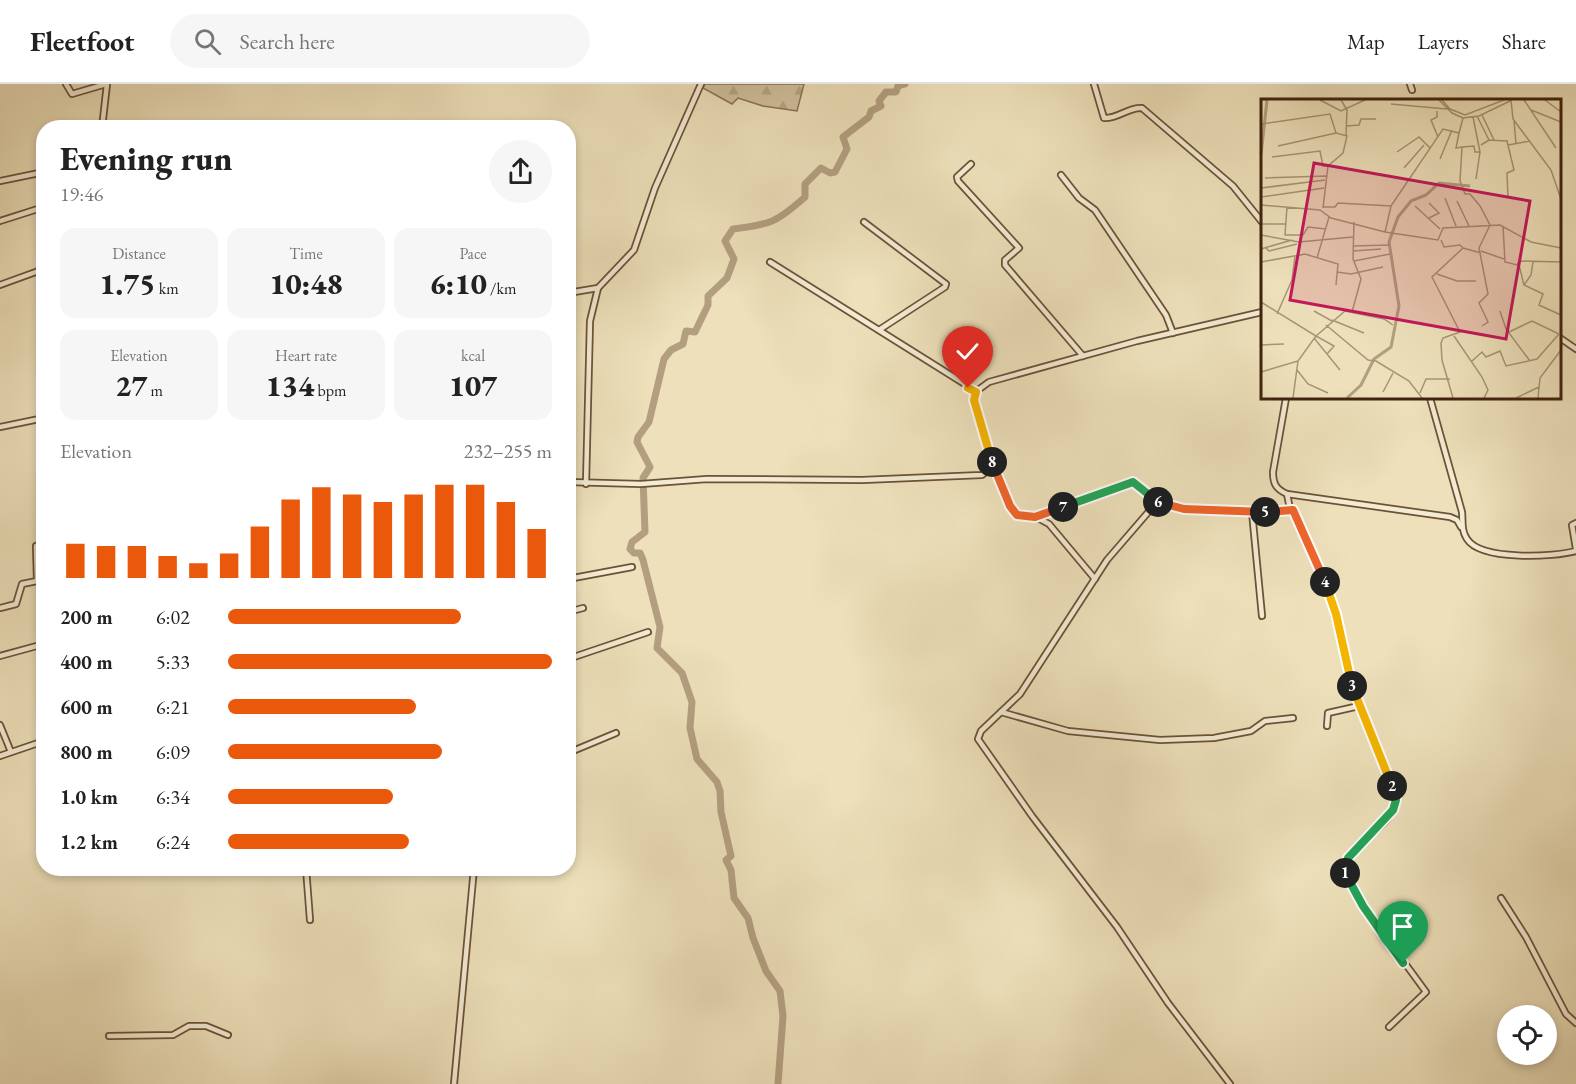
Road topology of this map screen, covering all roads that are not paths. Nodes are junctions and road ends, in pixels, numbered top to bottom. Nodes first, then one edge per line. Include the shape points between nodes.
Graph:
1 (66, 84) edge
2 (106, 84) edge
3 (701, 84) edge
4 (1094, 84) edge
5 (1410, 84) edge
6 (1412, 90) dead end
7 (103, 120) edge
8 (971, 164) dead end
9 (36, 174) edge
10 (1061, 175) dead end
11 (0, 181) edge
12 (36, 210) edge
13 (1261, 220) edge
14 (0, 221) edge
15 (864, 222) dead end
16 (770, 262) dead end
17 (36, 272) edge
18 (0, 285) edge
19 (598, 288) junction
20 (576, 292) edge
21 (1261, 312) edge
22 (879, 330) junction
23 (1173, 333) junction
24 (1561, 339) edge
25 (1576, 349) edge
26 (1083, 356) junction
27 (976, 392) junction
28 (1286, 399) edge
29 (1430, 399) edge
30 (36, 420) edge
31 (0, 427) edge
32 (992, 465) junction
33 (576, 483) edge
34 (586, 484) junction
35 (1287, 495) junction
36 (1157, 502) junction
37 (1290, 509) junction
38 (1252, 512) junction
39 (1035, 517) junction
40 (1576, 523) edge
41 (1461, 527) junction
42 (1576, 550) edge
43 (632, 567) dead end
44 (576, 578) edge
45 (1095, 579) junction
46 (36, 581) edge
47 (0, 608) edge
48 (583, 608) dead end
49 (576, 610) edge
50 (1262, 616) dead end
51 (648, 632) dead end
52 (36, 646) edge
53 (0, 656) edge
54 (576, 656) edge
55 (1359, 706) junction
56 (1001, 712) junction
57 (1293, 718) dead end
58 (0, 725) edge
59 (1327, 726) dead end
60 (616, 733) dead end
61 (36, 744) edge
62 (576, 750) edge
63 (11, 752) junction
64 (0, 756) edge
65 (307, 876) edge
66 (473, 876) edge
67 (1501, 898) dead end
68 (310, 920) dead end
69 (1576, 1023) edge
70 (1389, 1027) dead end
71 (228, 1035) dead end
72 (109, 1036) dead end
73 (454, 1084) edge
74 (1230, 1084) edge

1 - 2 street via 72,94
2 - 7 street
3 - 19 street via 655,188 634,250
4 - 13 street via 1104,118 1142,108 1233,186
5 - 6 street
8 - 26 street via 957,177 958,181 1019,249 1005,260 1005,265
9 - 11 street
10 - 23 street via 1079,198 1095,210 1166,315
12 - 14 street
15 - 22 street via 946,284
16 - 22 street
17 - 18 street
19 - 20 street
19 - 34 street via 590,321
21 - 23 street
22 - 27 street
23 - 26 street
24 - 25 street
26 - 27 street via 1000,377
27 - 32 street via 974,400
28 - 35 street via 1273,479 1275,487
29 - 41 street via 1462,512
30 - 31 street
32 - 34 street via 984,474 969,476
32 - 39 street via 1014,512 1022,517
33 - 34 street
35 - 37 street
35 - 41 street via 1450,517
36 - 38 street via 1181,508
36 - 39 street via 1133,482
36 - 45 street
37 - 38 street
37 - 55 street via 1298,517 1329,592
38 - 50 street
39 - 45 street via 1049,524
40 - 42 street via 1572,526
41 - 42 street via 1469,542 1485,550 1535,556
43 - 44 street
45 - 56 street via 1029,680
46 - 47 street via 22,584 17,603
48 - 49 street
51 - 54 street
52 - 53 street
55 - 59 street via 1328,713
55 - 70 street via 1396,803 1344,867 1363,906 1426,992
56 - 57 street via 1068,731 1161,740 1214,738
56 - 74 street via 980,732 978,741
58 - 63 street
60 - 62 street
61 - 63 street
63 - 64 street
65 - 68 street
66 - 73 street
67 - 69 street via 1532,947 1566,1014
71 - 72 street via 206,1026 189,1026 173,1035

